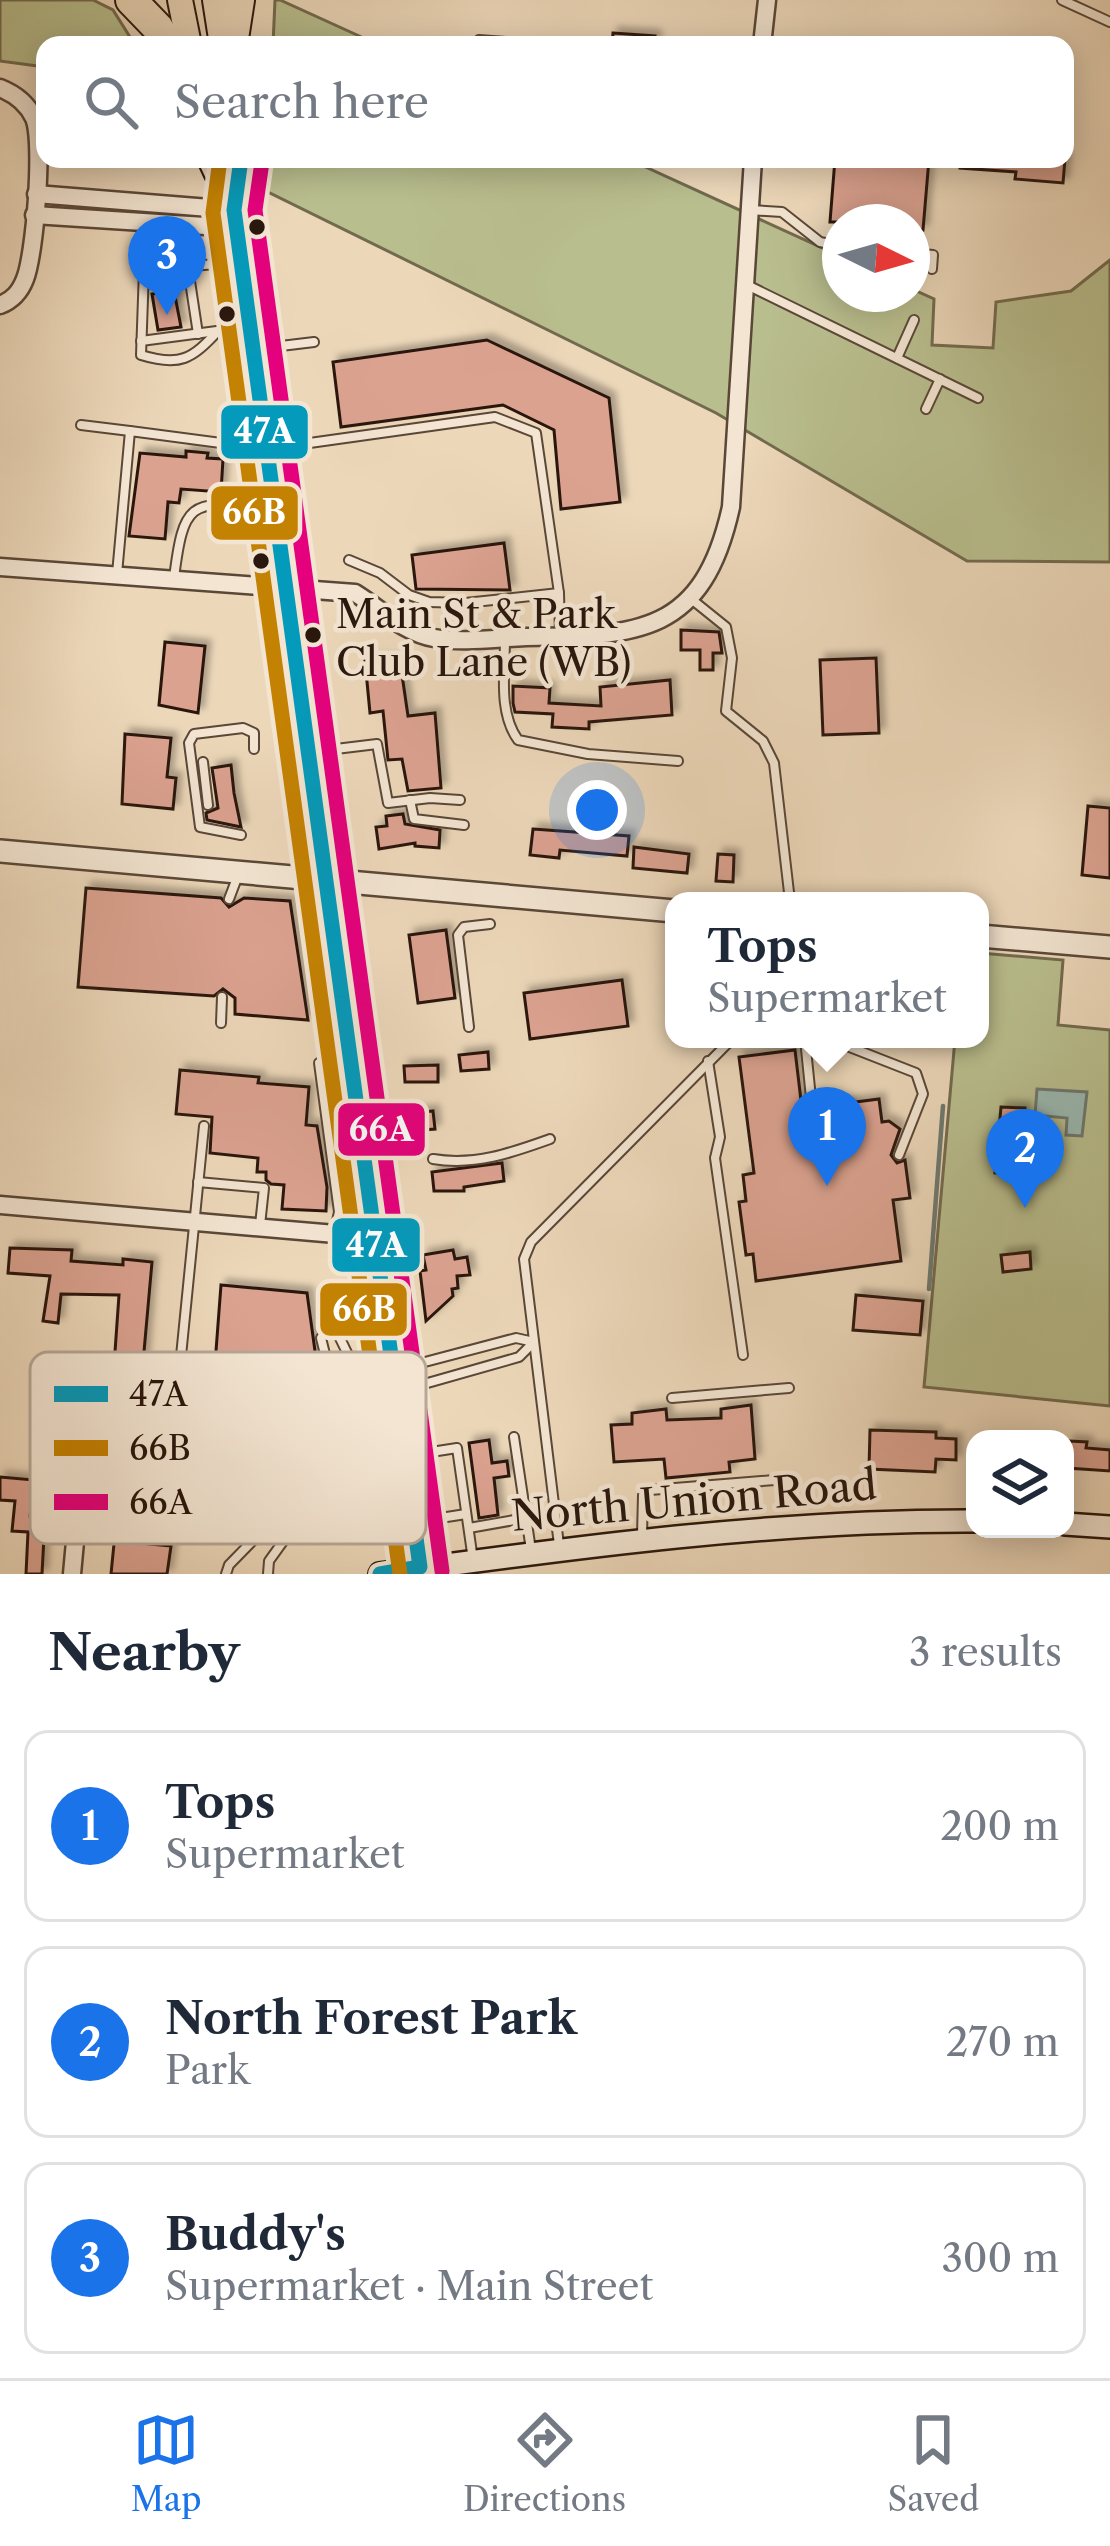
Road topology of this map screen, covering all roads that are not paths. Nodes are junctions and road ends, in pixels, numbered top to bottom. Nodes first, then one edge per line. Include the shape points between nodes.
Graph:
1 (131, 0) edge
2 (180, 0) edge
3 (214, 0) edge
4 (239, 0) edge
5 (767, 0) edge
6 (1062, 0) edge
7 (1110, 22) edge
8 (163, 36) edge
9 (187, 36) edge
10 (220, 36) edge
11 (233, 36) edge
12 (763, 36) edge
13 (0, 88) edge
14 (36, 122) edge
15 (36, 168) edge
16 (214, 168) edge
17 (241, 168) edge
18 (752, 168) edge
19 (36, 194) junction
20 (748, 209) junction
21 (34, 214) junction
22 (235, 219) junction
23 (822, 242) edge
24 (930, 255) edge
25 (241, 262) junction
26 (188, 268) junction
27 (932, 269) dead end
28 (744, 283) junction
29 (0, 305) edge
30 (914, 320) dead end
31 (218, 331) junction
32 (198, 334) junction
33 (252, 338) junction
34 (141, 341) junction
35 (314, 342) dead end
36 (897, 358) junction
37 (940, 379) junction
38 (978, 398) dead end
39 (926, 409) dead end
40 (81, 424) dead end
41 (130, 431) junction
42 (267, 449) junction
43 (275, 507) junction
44 (349, 560) dead end
45 (0, 567) edge
46 (117, 577) junction
47 (173, 581) junction
48 (287, 590) junction
49 (559, 593) junction
50 (689, 597) junction
51 (560, 637) junction
52 (505, 638) junction
53 (254, 749) dead end
54 (310, 753) junction
55 (678, 761) dead end
56 (203, 762) dead end
57 (410, 800) junction
58 (460, 800) dead end
59 (208, 805) dead end
60 (464, 825) dead end
61 (241, 835) dead end
62 (0, 850) edge
63 (238, 874) junction
64 (327, 882) junction
65 (789, 892) edge
66 (229, 899) dead end
67 (665, 910) edge
68 (490, 924) dead end
69 (989, 937) edge
70 (1110, 947) edge
71 (222, 997) dead end
72 (221, 1023) dead end
73 (469, 1028) dead end
74 (722, 1048) edge
75 (806, 1048) edge
76 (855, 1048) edge
77 (708, 1061) junction
78 (319, 1064) dead end
79 (811, 1098) dead end
80 (204, 1126) dead end
81 (550, 1139) dead end
82 (899, 1155) dead end
83 (434, 1159) dead end
84 (199, 1182) junction
85 (0, 1205) edge
86 (195, 1221) junction
87 (260, 1227) junction
88 (334, 1234) junction
89 (375, 1234) junction
90 (534, 1342) junction
91 (182, 1352) edge
92 (324, 1352) edge
93 (347, 1352) edge
94 (391, 1352) edge
95 (743, 1355) dead end
96 (426, 1362) edge
97 (426, 1383) edge
98 (789, 1388) dead end
99 (672, 1399) dead end
100 (514, 1437) dead end
101 (426, 1453) edge
102 (792, 1490) dead end
103 (466, 1514) junction
104 (526, 1517) junction
105 (426, 1520) edge
106 (966, 1521) edge
107 (1074, 1525) edge
108 (1110, 1527) edge
109 (468, 1528) junction
110 (643, 1539) junction
111 (75, 1544) edge
112 (249, 1544) edge
113 (281, 1544) edge
114 (560, 1547) junction
115 (531, 1551) junction
116 (473, 1560) junction
117 (420, 1571) edge
118 (72, 1574) edge
119 (226, 1574) edge
120 (268, 1574) edge
121 (380, 1574) edge

1 - 8 highway
2 - 9 main road
3 - 10 main road
4 - 11 highway
5 - 12 street
6 - 7 lane
13 - 14 street via 23,101
15 - 19 street
16 - 22 main road
17 - 22 main road
18 - 20 street
19 - 21 street
19 - 22 street
20 - 23 lane via 782,212
20 - 28 street
21 - 22 street
21 - 29 street via 23,284
22 - 25 main road
24 - 27 lane
25 - 26 lane
25 - 33 main road
26 - 32 lane
26 - 34 lane via 144,270
28 - 36 lane
28 - 50 street via 731,507 714,560
30 - 36 lane
31 - 32 lane
31 - 33 lane
31 - 34 lane via 185,358 141,355
32 - 34 lane
33 - 35 lane
33 - 42 main road
36 - 37 lane
37 - 38 lane
37 - 39 lane
40 - 41 lane
41 - 42 lane
41 - 46 lane
42 - 43 main road
42 - 49 lane via 495,417 536,433
43 - 47 lane via 208,503 191,514 180,530
43 - 48 main road
44 - 49 lane via 429,602
45 - 46 street
46 - 47 street
47 - 48 street
48 - 52 street via 355,593 400,626 433,638
48 - 54 main road
49 - 51 lane
50 - 51 street via 640,631
50 - 65 lane via 726,627 726,711 763,741 775,763
51 - 52 street
52 - 55 lane via 506,713 518,740
53 - 61 lane via 254,733 243,728 194,734 189,743 200,827
54 - 57 lane via 377,744 388,803
54 - 64 main road
56 - 59 lane
57 - 58 lane
57 - 60 lane via 414,819
62 - 63 street
63 - 64 street
63 - 66 lane
64 - 67 street
64 - 89 main road
68 - 73 lane via 458,935
69 - 70 street
71 - 72 lane
74 - 77 lane
75 - 79 lane
76 - 82 lane via 916,1073 923,1094
77 - 90 lane via 530,1242 524,1259
77 - 95 lane
78 - 88 lane via 339,1213
80 - 84 lane
81 - 83 lane via 496,1158
84 - 86 lane
84 - 87 lane via 264,1189
85 - 86 street
86 - 87 street
86 - 91 lane
87 - 88 street
88 - 89 street
89 - 94 main road
90 - 96 lane via 516,1338
90 - 97 lane via 519,1358
90 - 114 lane
92 - 93 lane via 327,1330 337,1331
98 - 99 lane
100 - 104 lane
101 - 103 lane via 457,1448
102 - 110 lane via 775,1480 650,1490 640,1507
103 - 105 lane
103 - 109 lane
104 - 109 lane
104 - 115 lane
106 - 110 street, North Union Road
107 - 108 street
109 - 116 lane
110 - 114 street, North Union Road
111 - 118 street
112 - 119 lane
113 - 120 lane
114 - 115 street, North Union Road
115 - 116 street, North Union Road
116 - 117 street, North Union Road
117 - 121 street, North Union Road

